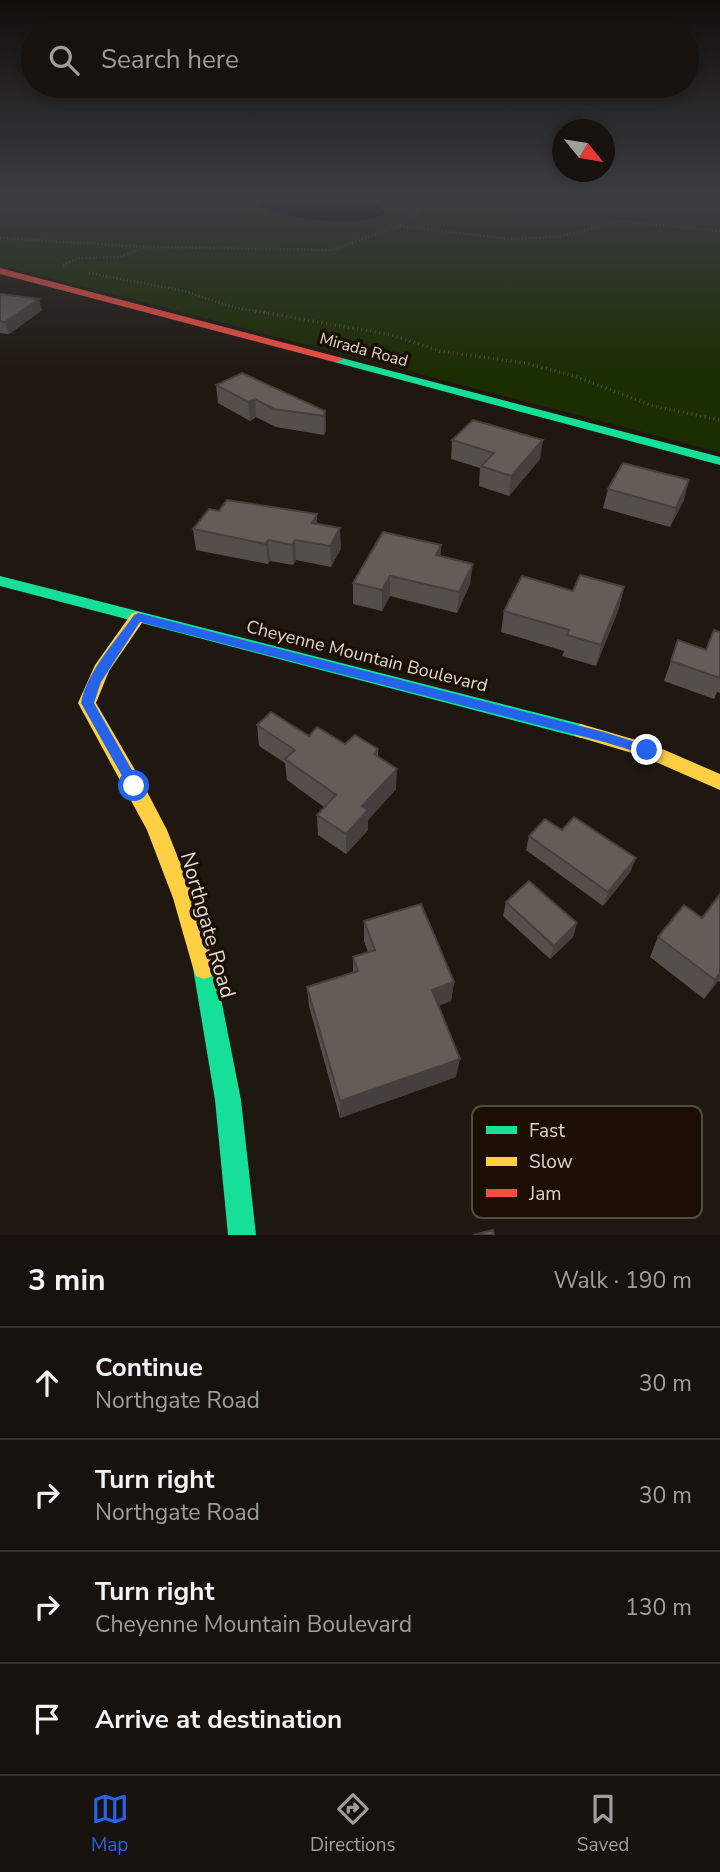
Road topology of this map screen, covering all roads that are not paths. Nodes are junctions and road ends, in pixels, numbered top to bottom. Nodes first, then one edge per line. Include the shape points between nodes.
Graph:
1 (0, 271) edge
2 (720, 461) edge
3 (0, 581) edge
4 (138, 617) junction
5 (720, 782) edge
6 (243, 1235) edge

1 - 2 street, Mirada Road
3 - 4 street, Cheyenne Mountain Boulevard
4 - 5 street, Cheyenne Mountain Boulevard via 604,737
4 - 6 street, Northgate Road via 96,680 87,703 157,832 181,893 204,972 223,1065

